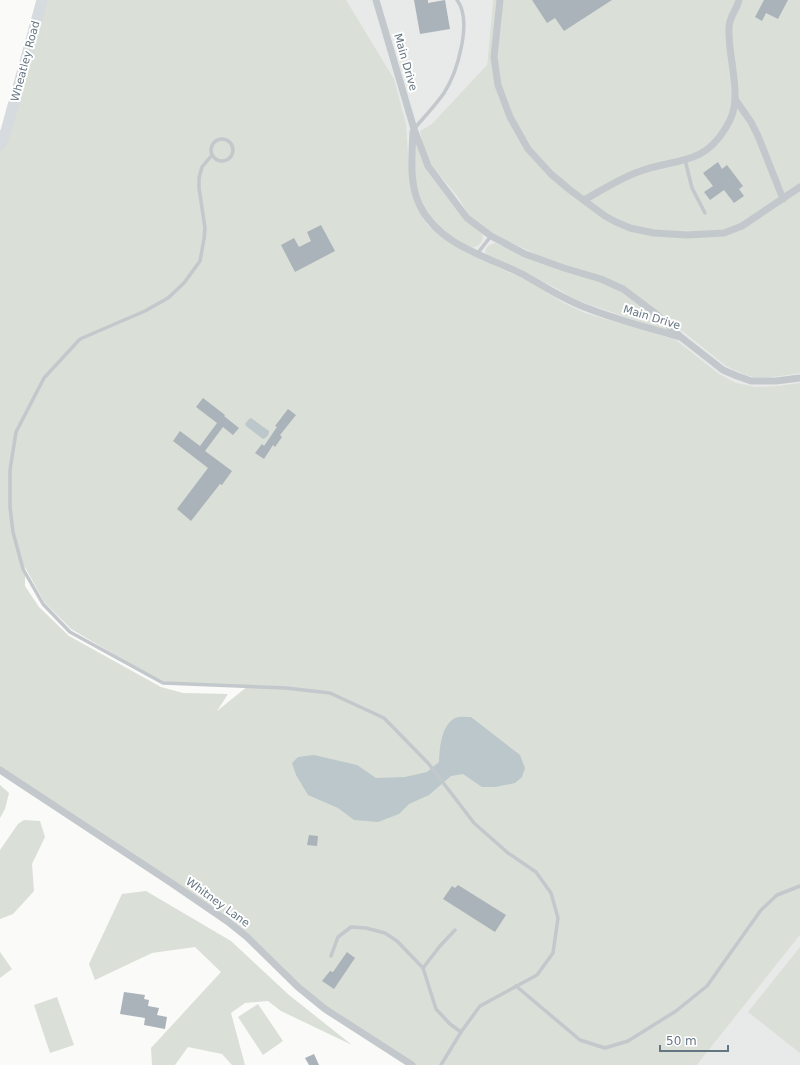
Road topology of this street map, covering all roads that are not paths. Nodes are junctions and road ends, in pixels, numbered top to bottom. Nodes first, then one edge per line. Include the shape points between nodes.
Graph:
1 (42, 0) edge
2 (376, 0) edge
3 (457, 0) edge
4 (500, 0) edge
5 (739, 0) edge
6 (735, 98) junction
7 (414, 129) junction
8 (0, 145) edge
9 (212, 155) junction
10 (684, 160) junction
11 (800, 188) edge
12 (584, 200) junction
13 (783, 200) junction
14 (705, 213) dead end
15 (491, 236) junction
16 (477, 254) junction
17 (682, 338) junction
18 (800, 378) edge
19 (0, 770) edge
20 (800, 886) edge
21 (455, 930) dead end
22 (331, 956) dead end
23 (423, 968) junction
24 (516, 986) junction
25 (461, 1032) junction
26 (402, 1062) edge
27 (412, 1065) edge
28 (441, 1065) edge

1 - 8 main road, Wheatley Road
2 - 7 street, Main Drive
3 - 7 lane via 462,9 464,24 453,76 444,93
4 - 12 street via 494,57 498,85 510,117 533,154 550,174
5 - 6 street via 731,16 729,28
6 - 10 street via 730,121 720,138 704,152
6 - 13 street via 758,136
7 - 15 street, Main Drive via 428,166 467,218
7 - 16 street, Main Drive via 412,165 419,204 432,224 450,239
9 - 9 lane via 217,160 224,161 230,157 231,144 222,139 215,142 211,148
9 - 24 lane via 202,167 199,178 204,228 200,261 184,283 168,298 145,311 80,339 44,378 16,432 10,470 10,507 13,532 23,569 43,604 70,632 164,683 286,688 330,693 384,718 428,763 474,822 508,853 536,872 551,893 558,918 552,953 537,975
10 - 12 street via 637,172
10 - 14 lane via 692,188
11 - 13 street
12 - 13 street via 605,216 630,228 654,233 688,235 724,233 736,229
15 - 16 lane
15 - 17 street, Main Drive via 525,254 601,279 623,290 655,313
16 - 17 street, Main Drive via 587,308
17 - 18 street via 723,370 751,381
19 - 26 street, Whitney Lane via 226,921 325,1009
20 - 24 lane via 777,895 761,910 707,986 676,1011 628,1041 605,1048 580,1040
21 - 23 lane
22 - 23 lane via 338,937 351,927 366,928 385,933 397,941
23 - 25 lane via 436,1009
24 - 25 lane via 480,1006
25 - 28 lane
26 - 27 street, Whitney Lane

